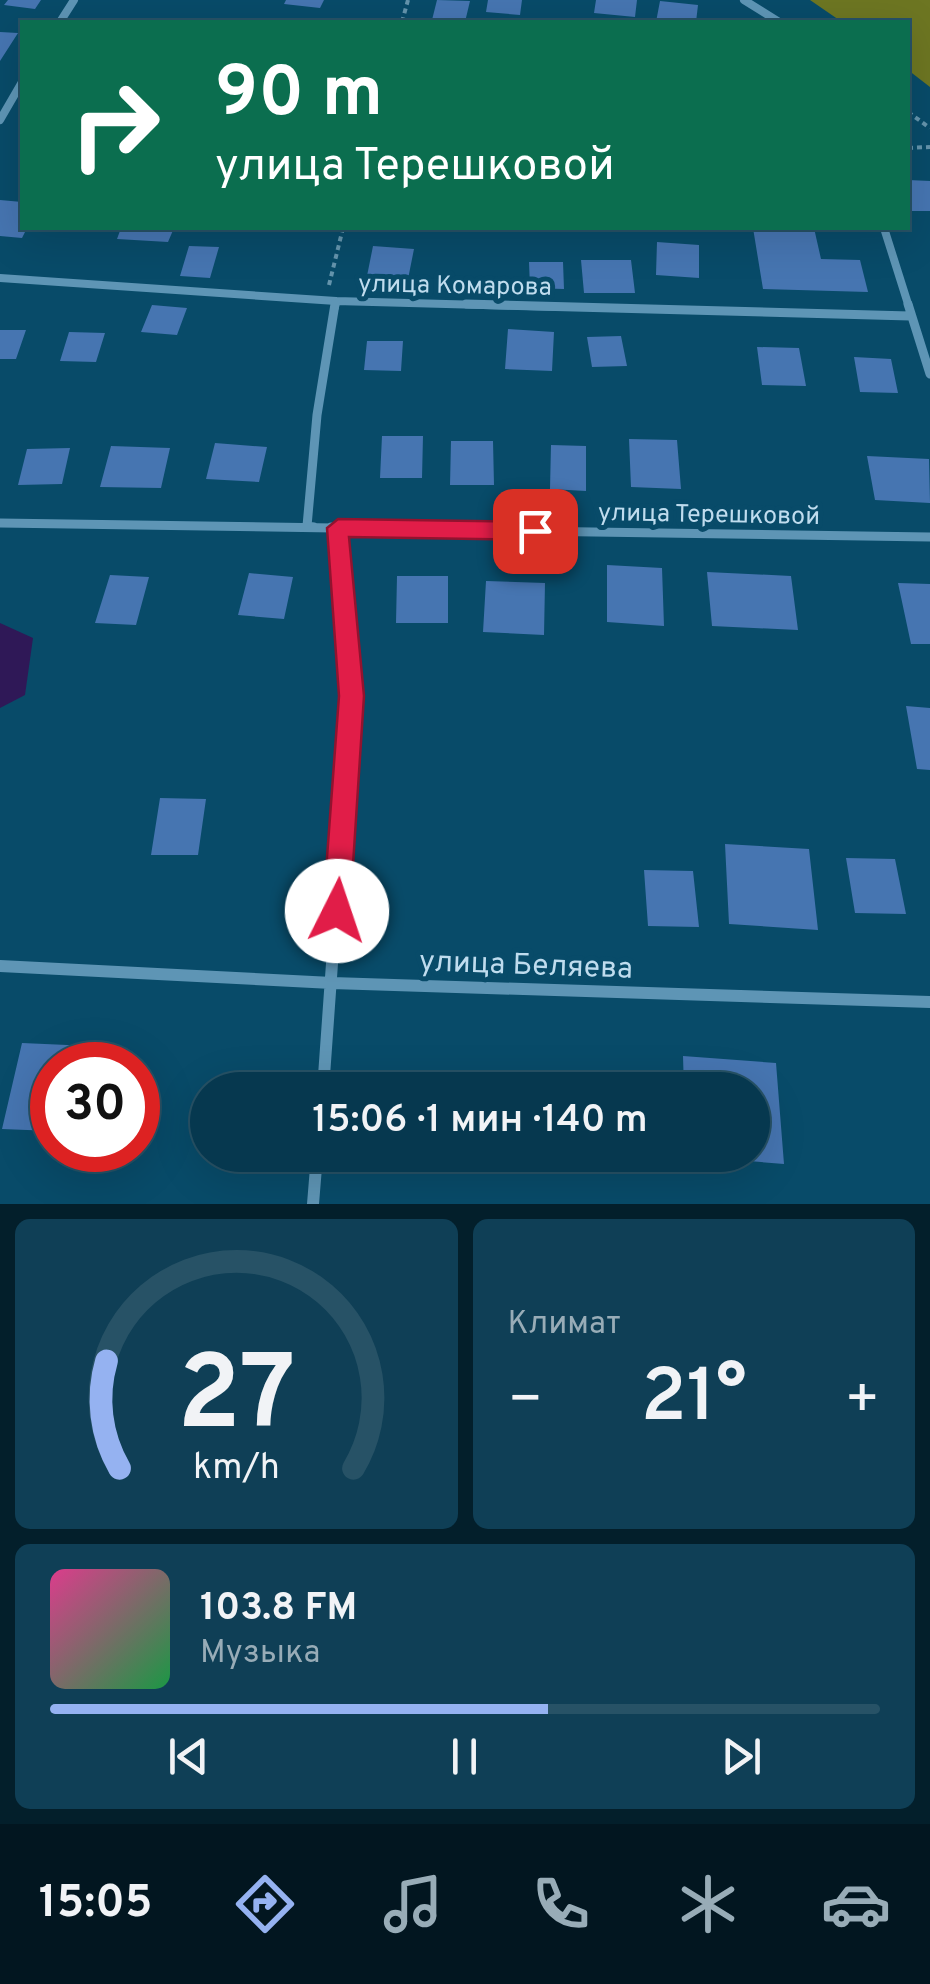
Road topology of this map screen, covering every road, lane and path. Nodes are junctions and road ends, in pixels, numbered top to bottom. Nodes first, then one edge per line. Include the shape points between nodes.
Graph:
1 (744, 0) edge
2 (776, 20) edge
3 (0, 93) edge
4 (19, 94) edge
5 (0, 120) edge
6 (343, 230) edge
7 (885, 230) edge
8 (0, 278) edge
9 (331, 299) junction
10 (910, 316) junction
11 (930, 374) edge
12 (0, 523) edge
13 (307, 526) junction
14 (338, 528) junction
15 (930, 536) edge
16 (0, 966) edge
17 (332, 983) junction
18 (930, 1002) edge
19 (325, 1072) edge
20 (317, 1172) edge
21 (314, 1204) edge

1 - 2 street
3 - 4 street
4 - 5 street
6 - 9 path
7 - 10 street
8 - 9 street, улица Комарова
9 - 10 street, улица Комарова
9 - 13 street
10 - 11 street
12 - 13 street, улица Терешковой
13 - 14 street, улица Терешковой
14 - 15 street, улица Терешковой
14 - 17 street via 352,696
16 - 17 street, улица Беляева
17 - 18 street, улица Беляева
17 - 19 street
20 - 21 street

